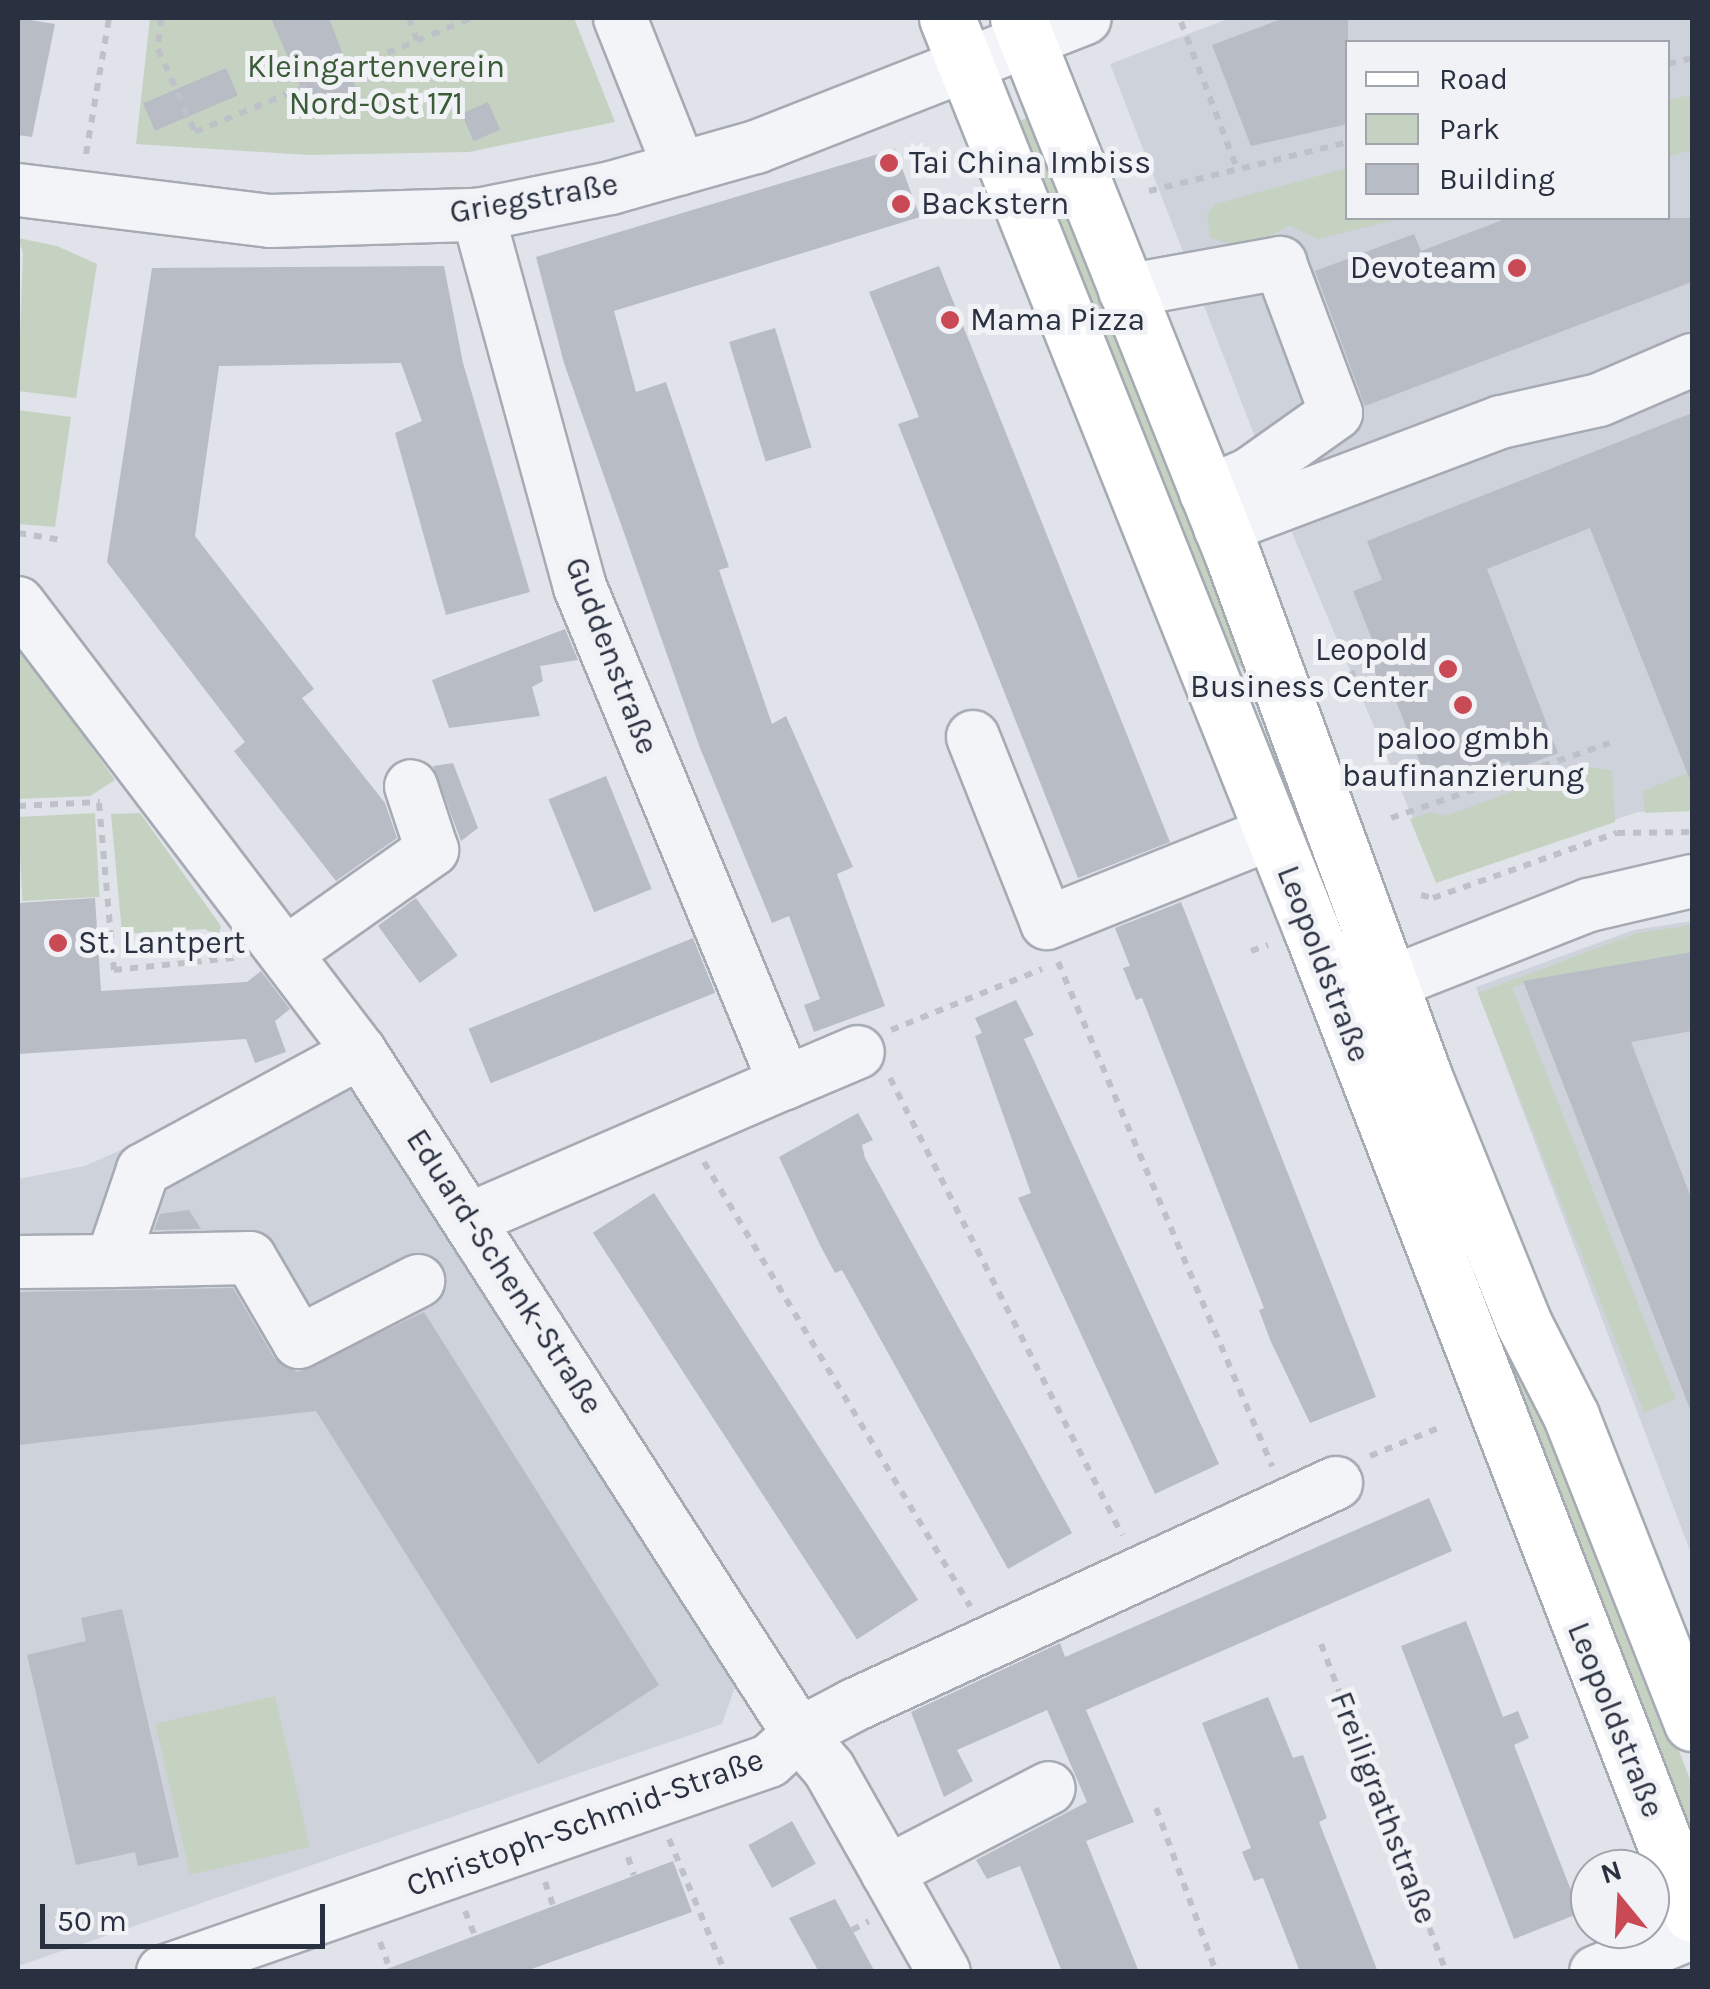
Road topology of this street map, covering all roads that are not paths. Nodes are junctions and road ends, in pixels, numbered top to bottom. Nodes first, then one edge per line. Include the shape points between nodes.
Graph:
1 (620, 18) edge
2 (1084, 18) edge
3 (1022, 29) edge
4 (956, 42) edge
5 (680, 169) junction
6 (18, 190) edge
7 (478, 215) junction
8 (1125, 291) junction
9 (1692, 360) edge
10 (1213, 511) junction
11 (18, 603) edge
12 (973, 737) dead end
13 (411, 786) dead end
14 (1272, 834) junction
15 (1692, 880) edge
16 (286, 953) junction
17 (1392, 983) junction
18 (1338, 1003) junction
19 (360, 1052) junction
20 (858, 1052) road end
21 (784, 1083) junction
22 (470, 1218) junction
23 (18, 1262) edge
24 (112, 1262) junction
25 (418, 1282) dead end
26 (1336, 1483) road end
27 (1692, 1723) edge
28 (799, 1734) junction
29 (1049, 1788) dead end
30 (887, 1872) junction
31 (1692, 1914) edge
32 (1692, 1934) edge
33 (162, 1972) edge
34 (944, 1972) edge
35 (1596, 1972) edge

1 - 5 street
2 - 3 street, Griegstraße
3 - 4 street, Griegstraße
3 - 8 main road, Leopoldstraße
4 - 5 street, Griegstraße
4 - 14 main road, Leopoldstraße
5 - 7 street, Griegstraße
6 - 7 street, Griegstraße via 270,221
7 - 21 street, Guddenstraße via 580,587
8 - 10 main road, Leopoldstraße
8 - 10 street via 1280,263 1336,414 1250,474
9 - 10 street via 1599,400 1502,422
10 - 17 main road, Leopoldstraße
11 - 16 street, Eduard-Schenk-Straße
12 - 14 street via 1048,923
13 - 16 street via 432,850
14 - 18 main road, Leopoldstraße
15 - 17 street via 1589,905
16 - 19 street, Eduard-Schenk-Straße
17 - 18 street
17 - 27 main road, Leopoldstraße via 1523,1322 1572,1416
18 - 31 main road, Leopoldstraße
19 - 22 street, Eduard-Schenk-Straße
19 - 24 street via 142,1170
20 - 21 street
21 - 22 street
22 - 28 street, Eduard-Schenk-Straße
23 - 24 street
24 - 25 street via 250,1258 299,1342
26 - 28 street, Christoph-Schmid-Straße
28 - 30 street, Eduard-Schenk-Straße via 829,1769
28 - 33 street, Christoph-Schmid-Straße via 769,1761
29 - 30 street
30 - 34 street, Eduard-Schenk-Straße
32 - 35 street

